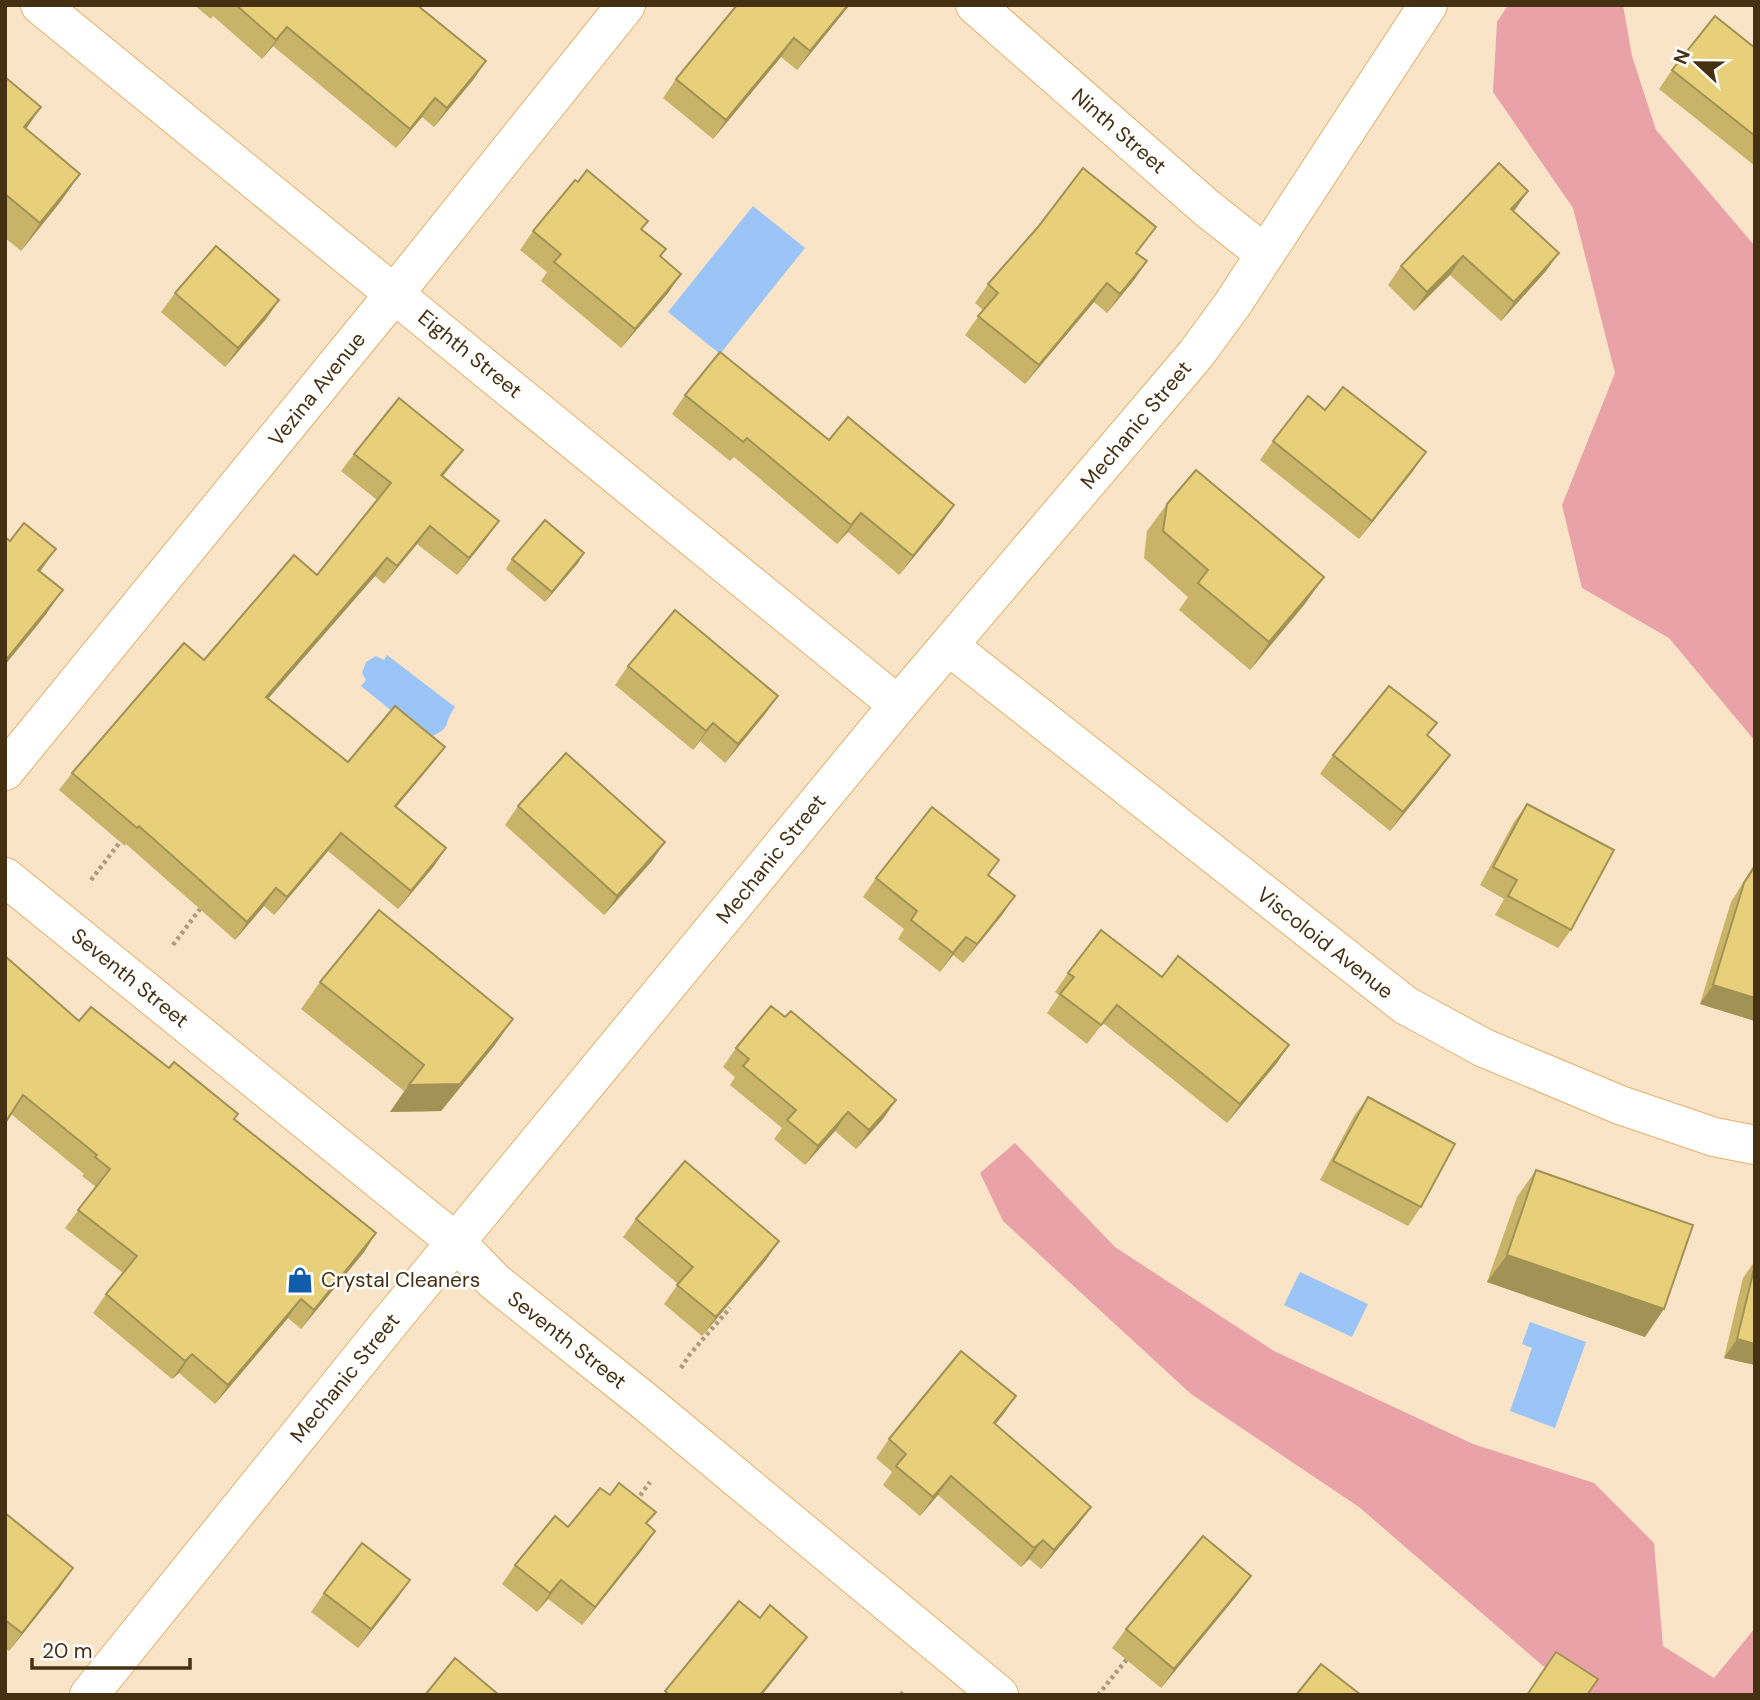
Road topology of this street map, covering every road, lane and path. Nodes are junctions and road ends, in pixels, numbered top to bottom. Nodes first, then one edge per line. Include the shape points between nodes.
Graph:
1 (40, 5) edge
2 (626, 5) edge
3 (975, 5) edge
4 (1428, 5) edge
5 (1265, 254) junction
6 (395, 293) junction
7 (949, 646) junction
8 (898, 705) junction
9 (5, 771) edge
10 (120, 842) dead end
11 (5, 877) edge
12 (91, 880) dead end
13 (200, 909) dead end
14 (173, 945) dead end
15 (1755, 1145) edge
16 (457, 1243) junction
17 (730, 1308) edge
18 (681, 1368) dead end
19 (650, 1482) dead end
20 (630, 1508) edge
21 (1126, 1659) dead end
22 (89, 1695) edge
23 (999, 1695) edge
24 (1098, 1695) edge

1 - 6 street, Eighth Street
2 - 6 street, Vezina Avenue
3 - 5 street, Ninth Street
4 - 5 street, Mechanic Street
5 - 7 street, Mechanic Street via 1196,354
6 - 8 street, Eighth Street
6 - 9 street, Vezina Avenue
7 - 8 street, Mechanic Street
7 - 15 street, Viscoloid Avenue via 1405,1005 1484,1048 1620,1105 1714,1137
8 - 16 street, Mechanic Street
10 - 12 path
11 - 16 street, Seventh Street
13 - 14 path
16 - 22 street, Mechanic Street
16 - 23 street, Seventh Street via 495,1282
17 - 18 path
19 - 20 path
21 - 24 path

